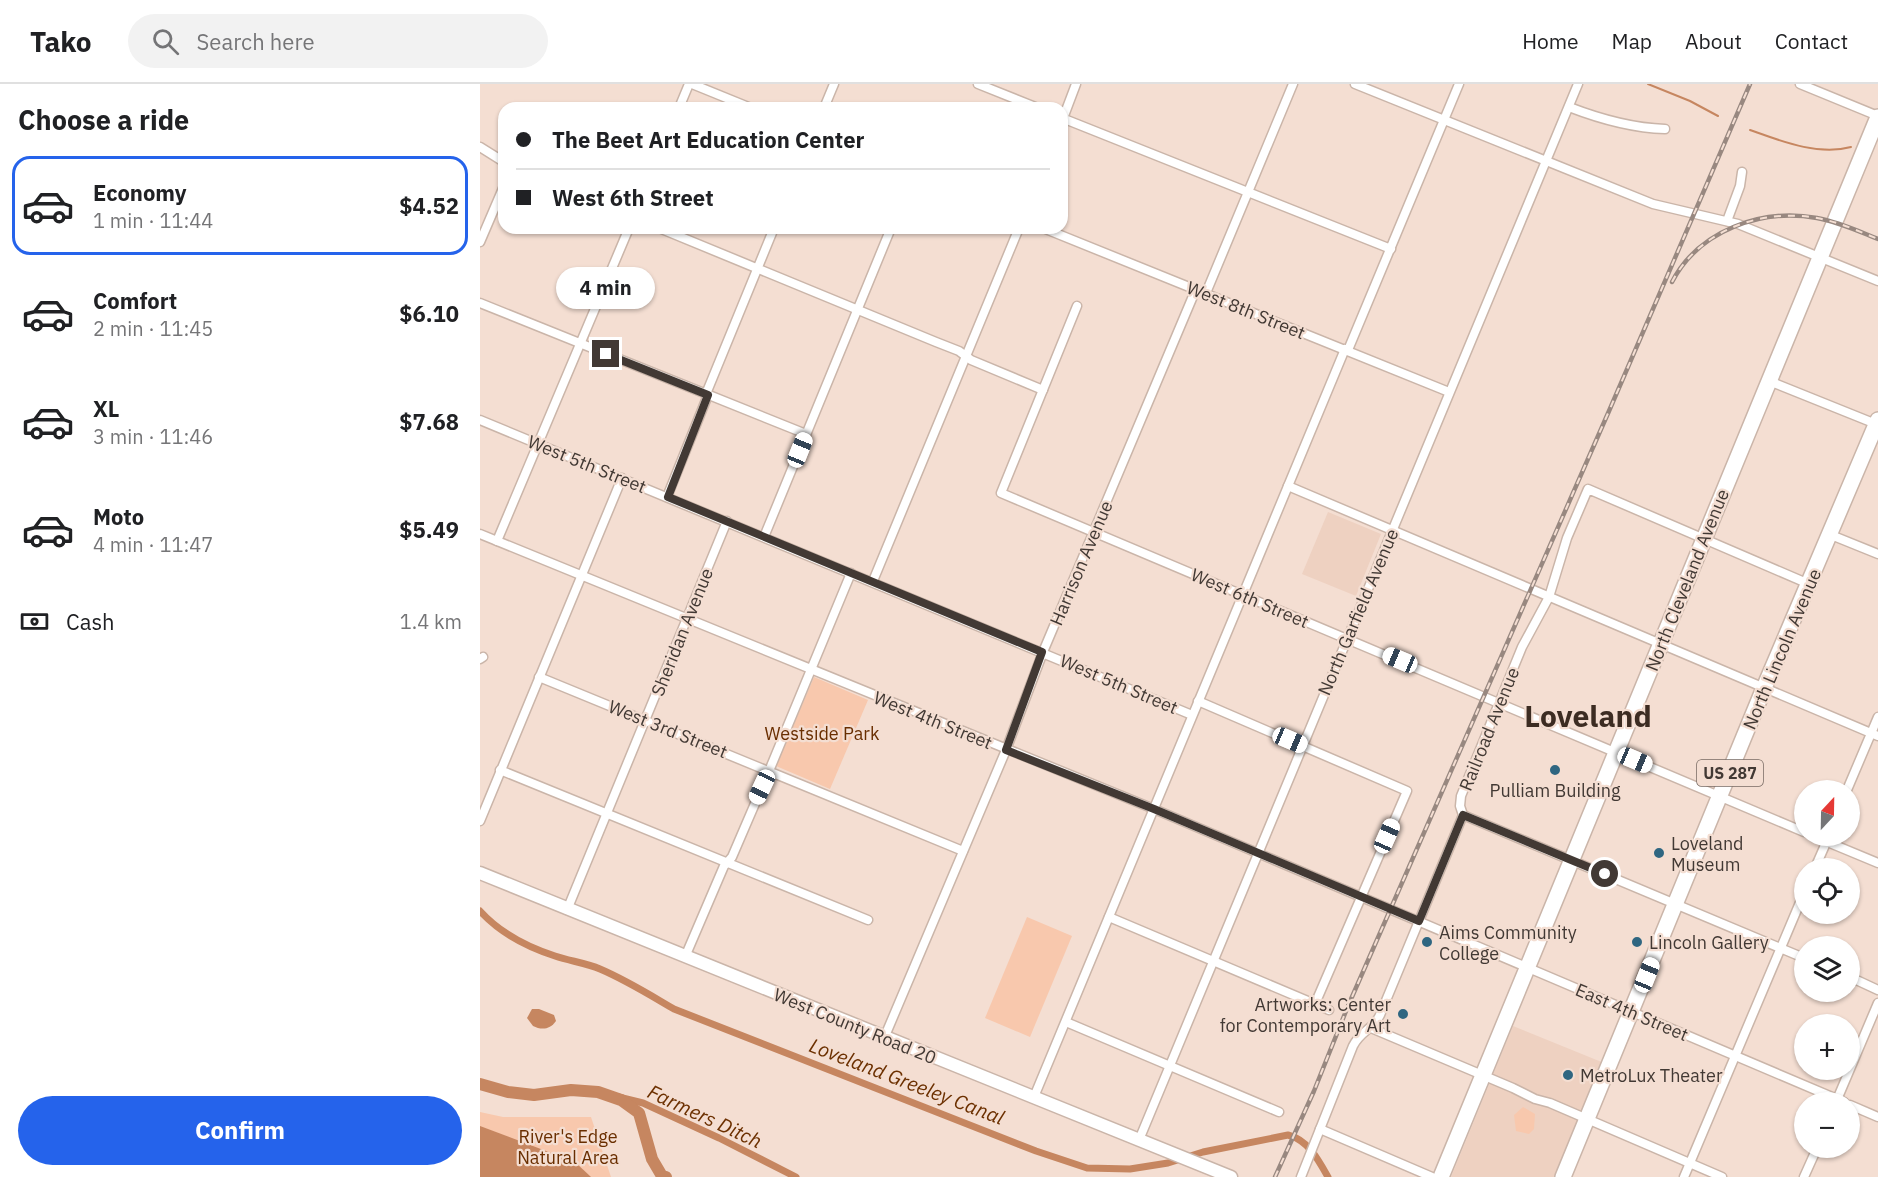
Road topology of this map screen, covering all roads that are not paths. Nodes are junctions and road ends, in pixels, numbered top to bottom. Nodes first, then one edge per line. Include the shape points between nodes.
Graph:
1 (691, 84) edge
2 (834, 84) edge
3 (978, 84) edge
4 (1076, 84) edge
5 (1293, 84) edge
6 (1355, 84) edge
7 (1459, 84) edge
8 (1578, 84) edge
9 (1800, 84) edge
10 (682, 102) edge
11 (736, 102) edge
12 (826, 102) edge
13 (1023, 102) edge
14 (1068, 104) edge
15 (1569, 107) junction
16 (1878, 116) edge
17 (1444, 120) junction
18 (1068, 121) edge
19 (1665, 129) dead end
20 (480, 147) edge
21 (498, 158) edge
22 (1546, 161) junction
23 (1742, 172) dead end
24 (1247, 193) junction
25 (498, 200) edge
26 (1727, 221) junction
27 (626, 234) edge
28 (674, 234) edge
29 (771, 234) edge
30 (889, 234) edge
31 (1016, 234) edge
32 (1058, 234) edge
33 (480, 242) edge
34 (1391, 249) junction
35 (1820, 257) junction
36 (757, 268) junction
37 (1878, 281) edge
38 (1196, 290) junction
39 (1206, 294) junction
40 (480, 303) edge
41 (1077, 306) dead end
42 (857, 310) junction
43 (580, 344) junction
44 (1346, 350) junction
45 (965, 356) junction
46 (1769, 381) junction
47 (1043, 390) junction
48 (1449, 392) junction
49 (707, 394) junction
50 (480, 420) edge
51 (1877, 422) edge
52 (807, 434) junction
53 (537, 443) junction
54 (622, 478) junction
55 (1288, 486) junction
56 (668, 497) junction
57 (727, 521) junction
58 (1392, 530) junction
59 (1094, 533) junction
60 (480, 534) edge
61 (1831, 535) junction
62 (764, 537) junction
63 (1704, 539) junction
64 (496, 541) junction
65 (1878, 554) edge
66 (851, 573) junction
67 (581, 576) junction
68 (873, 581) junction
69 (1809, 584) junction
70 (1243, 594) junction
71 (1549, 597) junction
72 (687, 620) junction
73 (1347, 638) junction
74 (1661, 644) junction
75 (1042, 652) junction
76 (810, 670) junction
77 (539, 677) junction
78 (1764, 688) junction
79 (1198, 702) junction
80 (1499, 702) junction
81 (1192, 715) junction
82 (1878, 717) edge
83 (646, 720) junction
84 (1875, 735) edge
85 (1303, 746) junction
86 (1006, 750) junction
87 (1616, 752) junction
88 (500, 770) junction
89 (769, 771) junction
90 (1852, 780) edge
91 (1721, 796) junction
92 (483, 804) edge
93 (1154, 809) junction
94 (607, 814) junction
95 (1463, 815) junction
96 (480, 821) edge
97 (1794, 828) edge
98 (1844, 846) edge
99 (963, 851) junction
100 (1258, 853) junction
101 (1571, 860) junction
102 (726, 863) junction
103 (1878, 863) edge
104 (480, 873) edge
105 (1360, 897) junction
106 (1676, 903) junction
107 (567, 910) junction
108 (1109, 917) junction
109 (1794, 918) edge
110 (868, 920) dead end
111 (1419, 921) junction
112 (1782, 948) junction
113 (1794, 953) edge
114 (685, 957) junction
115 (1214, 961) junction
116 (1527, 967) junction
117 (1860, 982) edge
118 (1878, 990) edge
119 (1878, 1003) edge
120 (1315, 1004) junction
121 (1329, 1010) dead end
122 (1632, 1012) junction
123 (1066, 1022) junction
124 (1371, 1028) junction
125 (885, 1036) junction
126 (1734, 1056) junction
127 (1170, 1066) junction
128 (1482, 1075) junction
129 (1816, 1092) edge
130 (1843, 1092) edge
131 (1034, 1097) junction
132 (1860, 1109) edge
133 (1279, 1112) dead end
134 (1878, 1117) edge
135 (1587, 1120) junction
136 (1320, 1129) junction
137 (1139, 1140) junction
138 (1813, 1158) edge
139 (1690, 1164) junction
140 (1231, 1177) edge
141 (1301, 1177) edge
142 (1432, 1177) edge
143 (1441, 1177) edge
144 (1563, 1177) edge
145 (1684, 1177) edge
146 (1722, 1177) edge
147 (1804, 1177) edge

1 - 10 street
1 - 11 street
2 - 12 street
3 - 13 street
4 - 14 street
5 - 24 street
6 - 17 street
7 - 17 street
8 - 15 street, North Garfield Avenue
9 - 16 street
15 - 19 street via 1609,121
15 - 22 street, North Garfield Avenue
16 - 35 highway, North Cleveland Avenue
17 - 22 street
17 - 34 street
18 - 24 street
20 - 21 street
22 - 26 street via 1653,204
22 - 48 street, North Garfield Avenue
23 - 26 street
24 - 34 street
24 - 39 street
25 - 33 street
26 - 35 street
27 - 43 street
28 - 36 street
29 - 36 street
30 - 42 street
31 - 45 street
32 - 38 street, West 8th Street
34 - 44 street
35 - 37 street
35 - 46 highway, North Cleveland Avenue
36 - 42 street
36 - 49 street
38 - 39 street, West 8th Street
38 - 59 street, Harrison Avenue
39 - 44 street, West 8th Street
40 - 43 street
41 - 47 street
42 - 45 street
42 - 52 street
43 - 49 street
43 - 53 street
44 - 48 street, West 8th Street
44 - 55 street
45 - 47 street
45 - 68 street
46 - 51 street
46 - 63 highway, North Cleveland Avenue
47 - 59 street, West 6th Street via 1001,493
48 - 58 street, North Garfield Avenue
49 - 52 street
49 - 56 street
50 - 53 street, West 5th Street
51 - 61 highway, North Lincoln Avenue / US 287
52 - 62 street
53 - 54 street, West 5th Street
53 - 64 street
54 - 56 street, West 5th Street
54 - 67 street
55 - 58 street
55 - 70 street
56 - 57 street, West 5th Street
57 - 62 street, West 5th Street
57 - 72 street, Sheridan Avenue
58 - 71 street
58 - 73 street, North Garfield Avenue
59 - 70 street, West 6th Street
59 - 75 street, Harrison Avenue
60 - 64 street, West 4th Street
61 - 65 street
61 - 69 highway, North Lincoln Avenue / US 287
62 - 66 street, West 5th Street
63 - 69 street
63 - 71 street, Railroad Avenue via 1588,489 1567,538
63 - 74 highway, North Cleveland Avenue
64 - 67 street, West 4th Street
66 - 68 street, West 5th Street
66 - 76 street
67 - 72 street, West 4th Street
67 - 77 street
68 - 75 street, West 5th Street
69 - 78 highway, North Lincoln Avenue / US 287
70 - 73 street, West 6th Street
70 - 79 street
71 - 74 street
71 - 80 street, Railroad Avenue
72 - 76 street, West 4th Street
72 - 83 street, Sheridan Avenue
73 - 80 street, West 6th Street
73 - 85 street, North Garfield Avenue
74 - 78 street
74 - 87 highway, North Cleveland Avenue
75 - 81 street, West 5th Street
75 - 86 street, Harrison Avenue
76 - 86 street, West 4th Street
76 - 89 street
77 - 83 street, West 3rd Street
77 - 88 street
78 - 84 street
78 - 91 highway, North Lincoln Avenue / US 287
79 - 81 street
79 - 85 street, West 5th Street
80 - 87 street, West 6th Street
80 - 95 street, Railroad Avenue via 1461,796
81 - 93 street
82 - 84 street
83 - 89 street, West 3rd Street
83 - 94 street, Sheridan Avenue
84 - 90 street
85 - 100 street, North Garfield Avenue
85 - 105 street, West 5th Street via 1407,791
86 - 93 street, West 4th Street
86 - 99 street, Harrison Avenue
87 - 91 street, West 6th Street
87 - 101 highway, North Cleveland Avenue
88 - 92 street
88 - 94 street
89 - 99 street, West 3rd Street
89 - 102 street
91 - 97 street, West 6th Street
91 - 106 highway, North Lincoln Avenue / US 287
92 - 96 street
93 - 100 street, West 4th Street
93 - 108 street
94 - 102 street
94 - 107 street, Sheridan Avenue
95 - 101 street
95 - 111 street, Railroad Avenue
98 - 103 street
99 - 125 street, Harrison Avenue
100 - 105 street, West 4th Street
100 - 115 street, North Garfield Avenue
101 - 106 street
101 - 116 highway, North Cleveland Avenue
102 - 110 street
102 - 114 street
104 - 107 main road, West County Road 20
105 - 111 street, West 4th Street
105 - 120 street
106 - 112 street
106 - 122 highway, North Lincoln Avenue / US 287
107 - 114 main road, West County Road 20
108 - 115 street
108 - 123 street
109 - 112 street
111 - 116 street, East 4th Street
111 - 124 street, Railroad Avenue via 1378,1020
112 - 113 street
112 - 126 street
114 - 125 main road, West County Road 20
115 - 120 street
115 - 127 street, North Garfield Avenue
116 - 122 street, East 4th Street
116 - 128 highway, North Cleveland Avenue
117 - 118 street
119 - 130 street
120 - 121 street
122 - 126 street, East 4th Street
122 - 135 highway, North Lincoln Avenue / US 287
123 - 127 street
123 - 131 street
124 - 128 street
124 - 136 street, Railroad Avenue via 1360,1034 1353,1046
125 - 131 main road, West County Road 20
126 - 129 street, East 4th Street
126 - 139 street
127 - 133 street
127 - 137 street, North Garfield Avenue
128 - 135 street
128 - 143 highway, North Cleveland Avenue
131 - 137 main road, West County Road 20
132 - 134 street
135 - 139 street
135 - 144 highway, North Lincoln Avenue / US 287
136 - 141 street, Railroad Avenue
136 - 142 street
137 - 140 main road, West County Road 20
138 - 147 street
139 - 145 street
139 - 146 street

